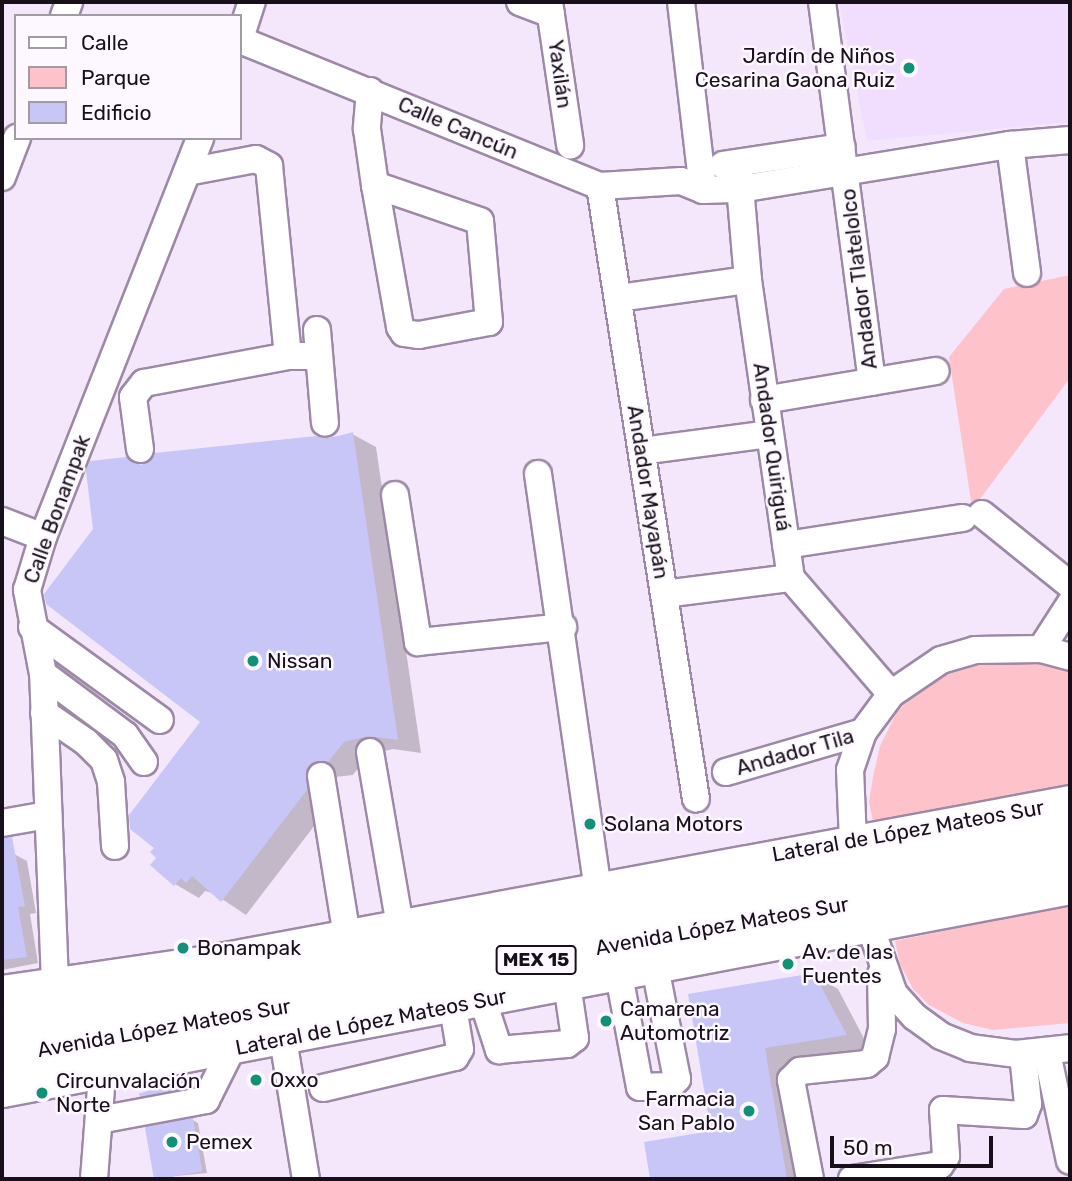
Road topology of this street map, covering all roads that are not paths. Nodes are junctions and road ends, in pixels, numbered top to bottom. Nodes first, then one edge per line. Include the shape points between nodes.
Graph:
1 (252, 2) edge
2 (520, 2) edge
3 (681, 2) edge
4 (822, 2) edge
5 (550, 8) edge
6 (242, 33) edge
7 (242, 40) edge
8 (370, 91) junction
9 (16, 140) edge
10 (199, 140) edge
11 (1070, 140) edge
12 (570, 145) dead end
13 (1010, 145) junction
14 (842, 147) junction
15 (738, 163) junction
16 (187, 172) junction
17 (846, 175) junction
18 (2, 177) edge
19 (695, 180) junction
20 (375, 185) junction
21 (600, 186) junction
22 (740, 189) junction
23 (1027, 273) dead end
24 (748, 280) junction
25 (618, 298) junction
26 (317, 330) dead end
27 (288, 356) junction
28 (317, 356) junction
29 (936, 371) dead end
30 (872, 382) junction
31 (764, 400) junction
32 (325, 423) dead end
33 (769, 434) junction
34 (140, 449) dead end
35 (642, 451) junction
36 (538, 474) dead end
37 (395, 495) dead end
38 (2, 521) edge
39 (43, 537) junction
40 (786, 545) junction
41 (791, 578) junction
42 (1070, 585) edge
43 (664, 594) junction
44 (1070, 604) edge
45 (33, 627) junction
46 (563, 627) junction
47 (1041, 649) junction
48 (1070, 657) edge
49 (43, 674) junction
50 (891, 694) junction
51 (44, 713) junction
52 (160, 720) dead end
53 (863, 732) junction
54 (370, 752) dead end
55 (144, 762) dead end
56 (726, 772) dead end
57 (321, 776) dead end
58 (696, 799) dead end
59 (1070, 802) edge
60 (48, 815) junction
61 (2, 822) edge
62 (1070, 831) edge
63 (853, 841) junction
64 (115, 846) dead end
65 (1070, 863) edge
66 (1070, 887) edge
67 (598, 888) junction
68 (865, 914) junction
69 (400, 925) junction
70 (343, 945) junction
71 (880, 965) junction
72 (655, 967) junction
73 (619, 975) junction
74 (55, 983) junction
75 (567, 984) junction
76 (2, 992) edge
77 (468, 1004) junction
78 (2, 1025) edge
79 (283, 1039) junction
80 (231, 1049) junction
81 (1047, 1052) edge
82 (2, 1057) edge
83 (102, 1074) junction
84 (323, 1088) dead end
85 (2, 1090) edge
86 (99, 1120) junction
87 (1070, 1161) edge
88 (94, 1179) edge
89 (306, 1179) edge
90 (810, 1179) edge
91 (852, 1179) edge

1 - 6 street
2 - 5 street
3 - 19 street
4 - 14 street, Andador Tlatelolco
5 - 12 street, Yaxilán
7 - 8 street, Calle Cancún
8 - 20 street via 367,129
8 - 21 street, Calle Cancún
9 - 18 street
10 - 16 street, Calle Bonampak
11 - 13 street, Calle Cancún
13 - 17 street, Calle Cancún
13 - 23 street
14 - 15 street, Calle Cancún
14 - 17 street, Andador Tlatelolco
15 - 19 street, Calle Cancún
15 - 22 street, Andador Quiriguá
16 - 27 street via 256,159 269,166
16 - 39 street, Calle Bonampak
17 - 22 street, Calle Cancún
17 - 30 street, Andador Tlatelolco
19 - 21 street, Calle Cancún
19 - 22 street, Calle Cancún
20 - 20 street via 480,221 489,322 419,335 404,333
21 - 25 street, Andador Mayapán
22 - 24 street, Andador Quiriguá
24 - 25 street
24 - 31 street, Andador Quiriguá
25 - 35 street, Andador Mayapán
26 - 28 street
27 - 28 street
27 - 34 street via 144,383 133,397
28 - 32 street
29 - 30 street
30 - 31 street
31 - 33 street, Andador Quiriguá
33 - 35 street
33 - 40 street, Andador Quiriguá
35 - 43 street, Andador Mayapán
36 - 46 street
37 - 46 street via 418,642
38 - 39 street
39 - 45 street, Calle Bonampak via 27,590
40 - 41 street, Andador Quiriguá
40 - 42 street via 973,516
41 - 43 street
41 - 50 street
43 - 58 street, Andador Mayapán
44 - 47 street
45 - 49 street, Calle Bonampak
45 - 52 street
46 - 67 street
47 - 48 street
47 - 50 street via 975,650 941,660
49 - 51 street, Calle Bonampak
49 - 55 street via 125,735
50 - 53 street
51 - 60 street, Calle Bonampak
51 - 64 street via 104,760 111,782
53 - 56 street, Andador Tila
53 - 63 street via 850,770
54 - 69 street
57 - 70 street
59 - 63 main road, Lateral de López Mateos Sur
60 - 61 street
60 - 74 street, Calle Bonampak
62 - 70 main road, Avenida López Mateos Sur / MEX 15
63 - 67 main road, Lateral de López Mateos Sur
65 - 68 main road, Avenida López Mateos Sur / MEX 15
66 - 68 main road, Lateral de López Mateos Sur
67 - 69 main road, Lateral de López Mateos Sur
68 - 71 street
68 - 72 main road, Lateral de López Mateos Sur
68 - 82 main road, Avenida López Mateos Sur / MEX 15
69 - 70 main road, Lateral de López Mateos Sur
70 - 74 main road, Lateral de López Mateos Sur
70 - 78 main road, Avenida López Mateos Sur / MEX 15
71 - 81 street via 894,994 941,1036 970,1048
71 - 90 street via 882,1029 876,1057 867,1064 800,1071 791,1080
72 - 73 main road, Lateral de López Mateos Sur
72 - 73 street via 677,1079 670,1086 640,1087
73 - 75 main road, Lateral de López Mateos Sur
74 - 76 main road, Lateral de López Mateos Sur
75 - 77 main road, Lateral de López Mateos Sur
75 - 77 street via 575,1038 567,1044 499,1050
77 - 79 main road, Lateral de López Mateos Sur
77 - 84 street via 455,1057
79 - 80 main road, Lateral de López Mateos Sur
79 - 89 street
80 - 83 main road, Lateral de López Mateos Sur
80 - 86 street via 206,1100
81 - 87 street
81 - 91 street via 1024,1115 943,1110 946,1156 940,1166
83 - 85 main road, Lateral de López Mateos Sur
83 - 86 street
86 - 88 street

